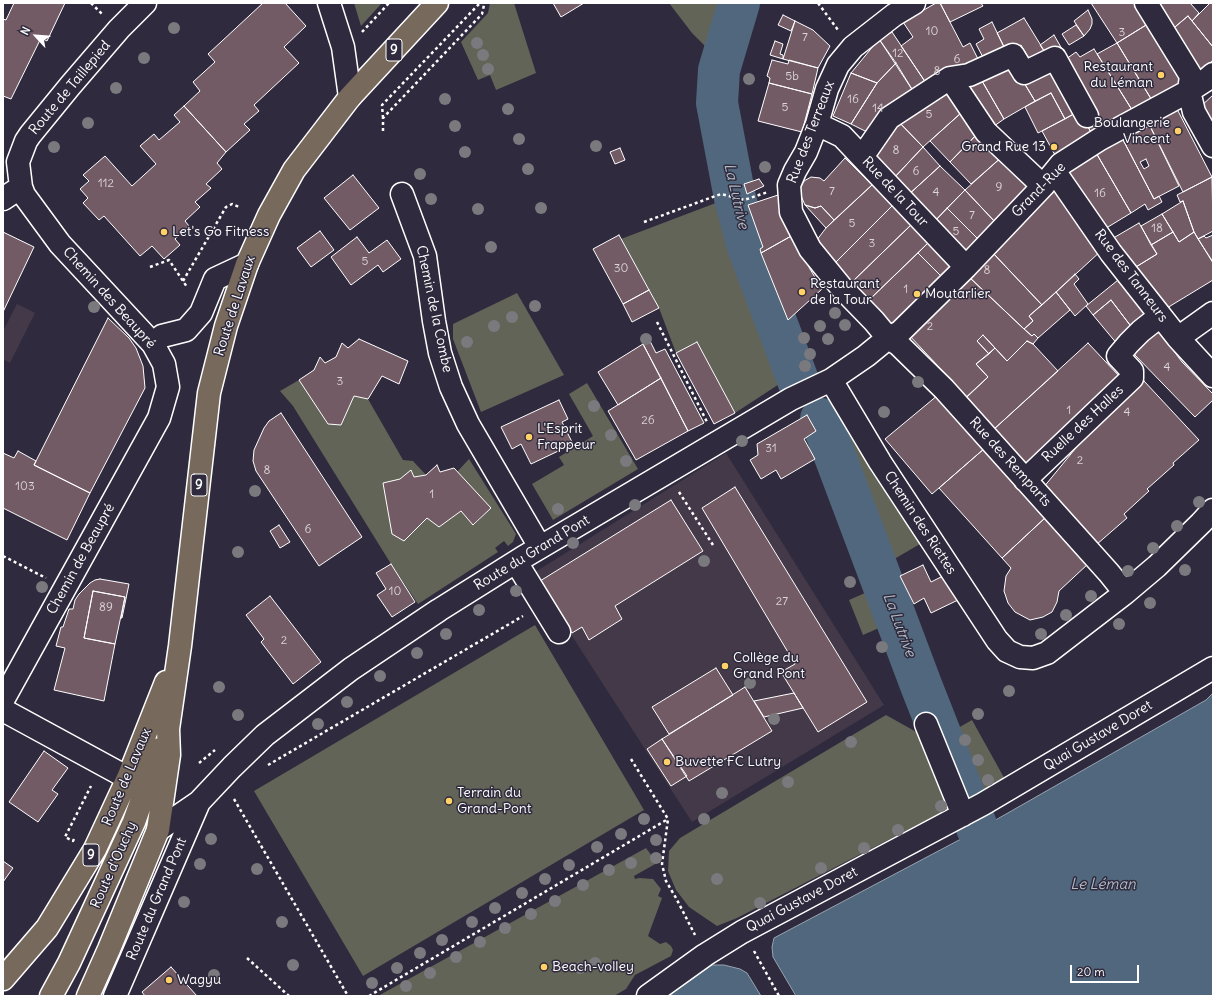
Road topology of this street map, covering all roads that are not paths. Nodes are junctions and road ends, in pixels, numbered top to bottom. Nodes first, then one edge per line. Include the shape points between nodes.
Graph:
1 (145, 3) edge
2 (437, 3) edge
3 (914, 3) edge
4 (1146, 3) edge
5 (329, 4) edge
6 (1213, 74) edge
7 (950, 78) junction
8 (1189, 91) junction
9 (350, 97) junction
10 (817, 124) junction
11 (1094, 129) junction
12 (1213, 146) edge
13 (862, 157) junction
14 (1049, 179) junction
15 (21, 187) junction
16 (402, 194) dead end
17 (3, 199) edge
18 (247, 264) junction
19 (966, 267) junction
20 (1213, 313) edge
21 (1160, 316) junction
22 (888, 338) junction
23 (1178, 338) junction
24 (153, 344) junction
25 (1213, 376) edge
26 (831, 380) junction
27 (159, 418) joint
28 (1025, 480) junction
29 (1213, 510) edge
30 (540, 547) junction
31 (516, 562) junction
32 (1125, 593) junction
33 (559, 632) dead end
34 (180, 646) junction
35 (1213, 668) edge
36 (3, 700) edge
37 (3, 710) edge
38 (926, 724) dead end
39 (168, 729) junction
40 (128, 778) junction
41 (199, 802) junction
42 (963, 815) junction
43 (158, 830) junction
44 (3, 979) edge
45 (51, 996) edge
46 (88, 996) edge
47 (115, 996) edge
48 (648, 996) edge

1 - 15 street, Route de Taillepied via 114,35 30,135 18,162
2 - 9 main road, Route de Lavaux / 9
3 - 10 street, Rue des Terreaux via 853,47 838,65 827,89
4 - 8 street via 1191,76
5 - 9 street via 342,47
6 - 8 street, Grand-Rue
7 - 11 street via 969,75 1013,55 1024,73 1055,58
7 - 13 street via 890,118
7 - 14 street, Rue des Tanneurs via 986,132
8 - 11 street, Grand-Rue
8 - 12 street via 1194,112
9 - 18 main road, Route de Lavaux / 9 via 294,170 269,215
10 - 13 street, Rue de la Tour via 842,136
10 - 22 street, Rue des Terreaux via 789,185 791,212 810,249
11 - 14 street, Grand-Rue
13 - 19 street, Rue de la Tour
14 - 19 street, Grand-Rue
14 - 21 street, Rue des Tanneurs
15 - 17 street
15 - 24 street, Chemin des Beaupré via 24,195 60,244
16 - 30 street, Chemin de la Combe via 425,256 440,353 451,387 468,424
18 - 24 street via 215,279 201,313 186,330 162,336
18 - 34 main road, Route de Lavaux / 9 via 226,326 209,394
19 - 22 street, Grand-Rue via 900,332
20 - 23 street
21 - 23 street, Rue des Tanneurs
21 - 28 street, Ruelle des Halles via 1116,352 1132,371 1132,378
22 - 26 street, Route du Grand Pont
22 - 28 street, Rue des Remparts via 898,344 944,389
23 - 25 street, Rue des Tanneurs
24 - 27 street, Chemin des Beaupré via 164,364 168,387
26 - 30 street, Route du Grand Pont via 717,442
26 - 32 street, Chemin des Riettes via 880,462 1007,651 1020,657 1033,658 1047,653
27 - 36 street, Chemin de Beaupré
28 - 32 street, Rue des Remparts
29 - 32 street
30 - 31 street, Route du Grand Pont
31 - 33 street
31 - 41 street, Route du Grand Pont via 351,669 264,735
34 - 39 main road, Route de Lavaux / 9
34 - 40 main road, Route de Lavaux / 9
35 - 42 street, Quai Gustave Doret
37 - 40 street
38 - 42 street
39 - 43 main road, Route de Lavaux / 9 via 169,755
39 - 45 main road, Route d'Ouchy via 134,822 69,963
40 - 44 main road, Route de Lavaux / 9 via 95,849 46,928
41 - 43 street, Route du Grand Pont
41 - 47 street, Route du Grand Pont
42 - 48 street, Quai Gustave Doret via 742,932
43 - 46 main road, Route de Lavaux / 9

